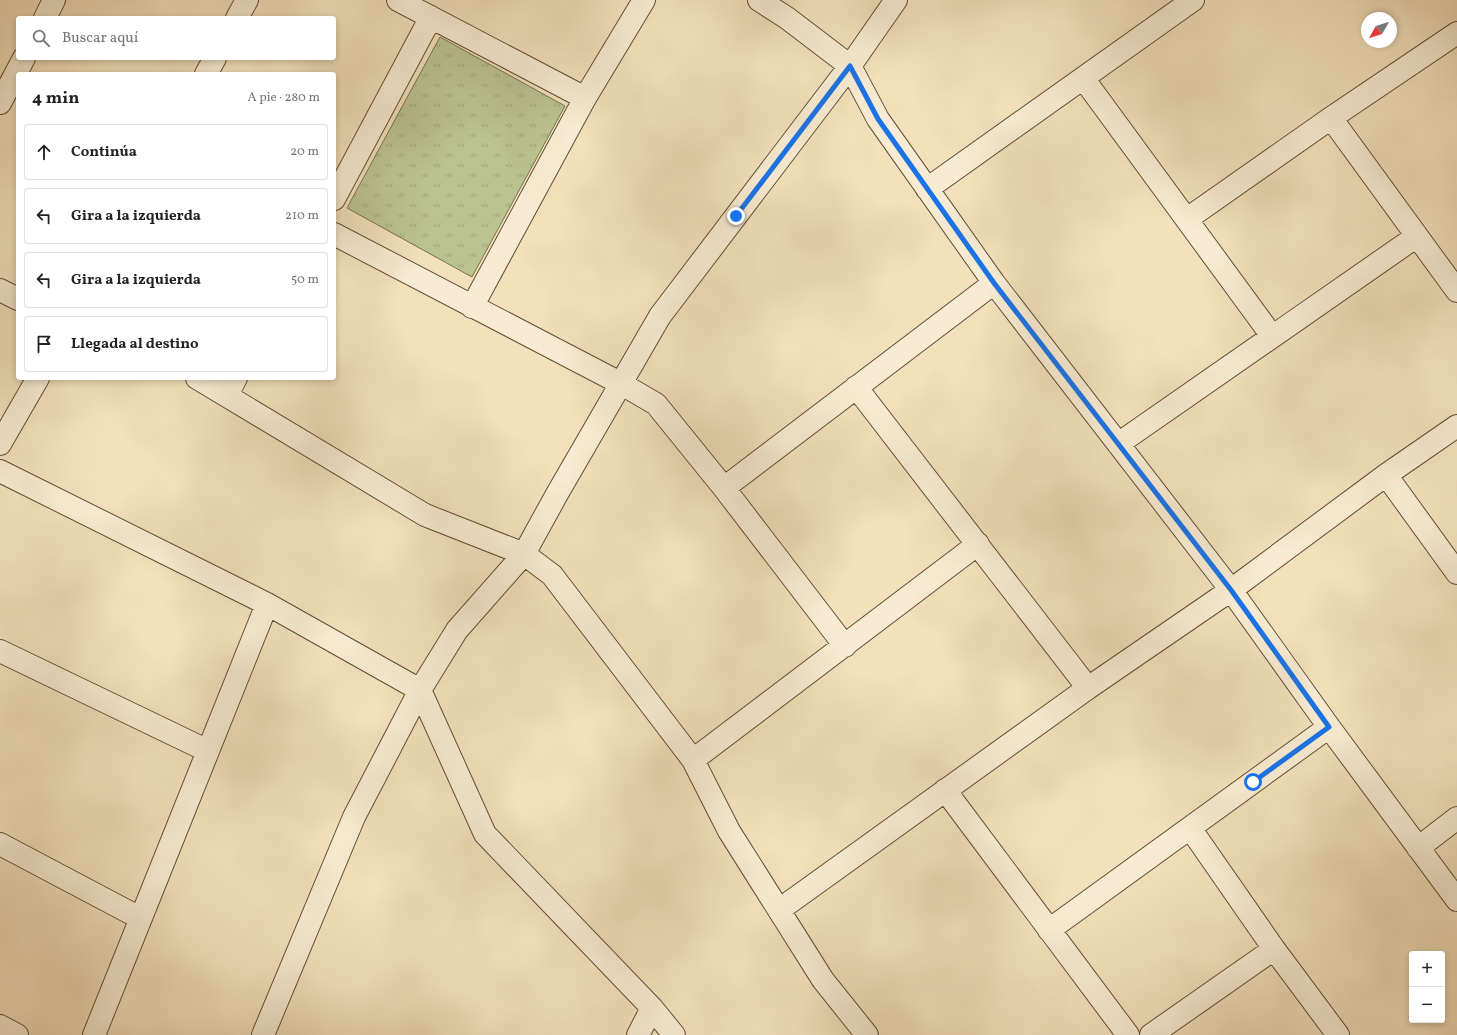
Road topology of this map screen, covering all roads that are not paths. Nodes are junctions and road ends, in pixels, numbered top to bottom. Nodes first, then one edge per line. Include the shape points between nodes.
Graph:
1 (54, 0) edge
2 (247, 0) edge
3 (398, 0) edge
4 (644, 0) edge
5 (760, 0) edge
6 (896, 0) edge
7 (1193, 0) edge
8 (46, 16) edge
9 (238, 16) edge
10 (431, 17) junction
11 (1457, 33) edge
12 (23, 60) edge
13 (214, 60) edge
14 (850, 66) junction
15 (17, 72) edge
16 (207, 72) edge
17 (16, 73) edge
18 (1083, 78) junction
19 (585, 98) junction
20 (0, 103) edge
21 (1331, 118) junction
22 (927, 189) junction
23 (336, 195) edge
24 (1187, 220) junction
25 (336, 235) edge
26 (1417, 236) junction
27 (994, 283) junction
28 (0, 290) edge
29 (1457, 291) edge
30 (16, 298) edge
31 (472, 306) junction
32 (1272, 336) junction
33 (37, 380) edge
34 (206, 380) edge
35 (620, 383) junction
36 (231, 386) edge
37 (856, 388) junction
38 (1457, 426) edge
39 (0, 444) edge
40 (1118, 444) junction
41 (0, 471) edge
42 (1386, 475) junction
43 (724, 488) junction
44 (978, 544) junction
45 (524, 554) junction
46 (1457, 573) edge
47 (1231, 590) junction
48 (267, 604) junction
49 (844, 646) junction
50 (0, 651) edge
51 (1088, 688) junction
52 (420, 690) junction
53 (1329, 727) junction
54 (208, 751) junction
55 (693, 760) junction
56 (945, 790) junction
57 (1457, 818) edge
58 (1190, 828) junction
59 (0, 844) edge
60 (1418, 848) junction
61 (1457, 900) edge
62 (779, 910) junction
63 (140, 918) junction
64 (1049, 930) junction
65 (1274, 949) junction
66 (652, 1008) junction
67 (0, 1026) edge
68 (17, 1035) edge
69 (94, 1035) edge
70 (263, 1035) edge
71 (638, 1035) edge
72 (674, 1035) edge
73 (867, 1035) edge
74 (1128, 1035) edge
75 (1151, 1035) edge
76 (1338, 1035) edge

1 - 8 street
2 - 9 street
3 - 10 street
4 - 19 street
5 - 14 street
6 - 14 street
7 - 18 street
10 - 19 street
10 - 23 street
11 - 21 street
12 - 15 street
13 - 16 street
14 - 22 street via 878,119
14 - 35 street via 660,316
17 - 20 street
18 - 22 street
18 - 24 street
19 - 31 street
21 - 24 street
21 - 26 street
22 - 27 street
24 - 32 street
25 - 31 street
26 - 29 street
26 - 32 street
27 - 37 street
27 - 40 street
28 - 30 street
31 - 35 street
32 - 40 street
33 - 39 street
34 - 36 street
35 - 43 street via 656,404
35 - 45 street
36 - 45 street via 425,515
37 - 43 street
37 - 44 street
38 - 42 street
40 - 47 street
41 - 48 street
42 - 46 street
42 - 47 street
43 - 49 street
44 - 49 street
44 - 51 street
45 - 52 street via 457,630
45 - 55 street via 552,575
47 - 51 street
47 - 53 street
48 - 52 street
48 - 54 street
49 - 55 street
50 - 54 street
51 - 56 street
52 - 66 street via 485,834
52 - 70 street via 354,817
53 - 58 street
53 - 60 street
54 - 63 street
55 - 62 street via 729,831
56 - 62 street
56 - 64 street
57 - 60 street
58 - 64 street
58 - 65 street
59 - 63 street
60 - 61 street
62 - 73 street via 823,980
63 - 69 street
64 - 74 street
65 - 75 street
65 - 76 street
66 - 71 street
66 - 72 street
67 - 68 street

